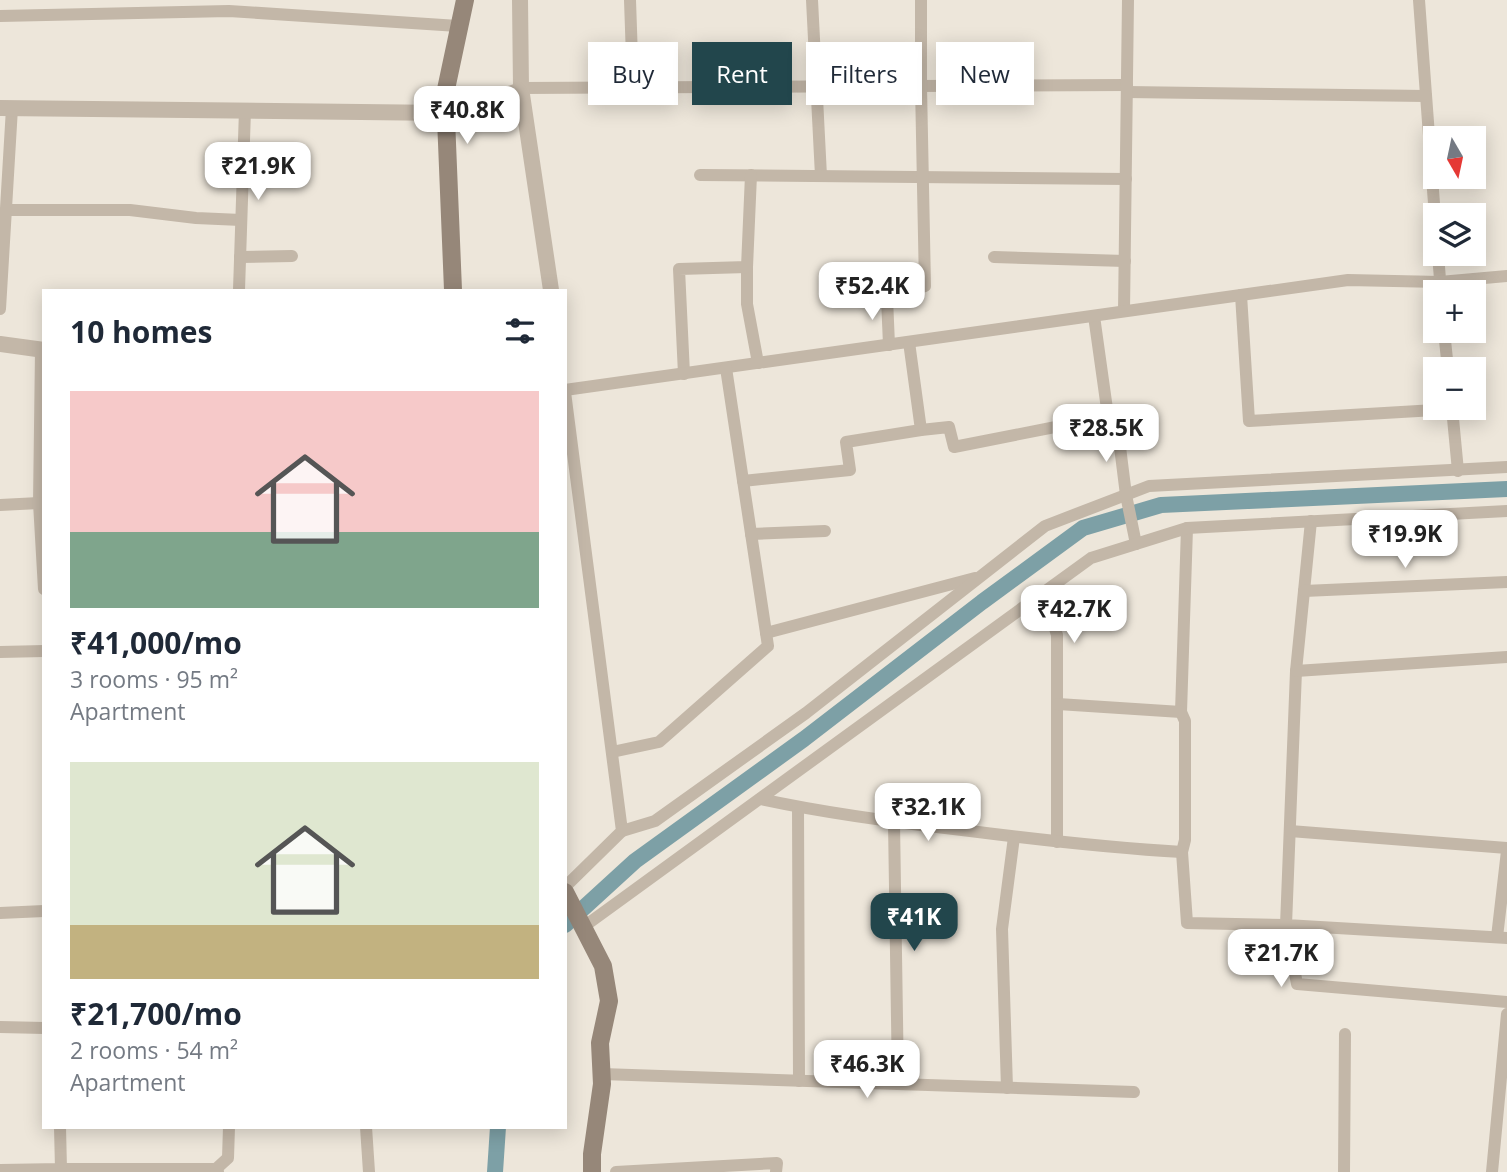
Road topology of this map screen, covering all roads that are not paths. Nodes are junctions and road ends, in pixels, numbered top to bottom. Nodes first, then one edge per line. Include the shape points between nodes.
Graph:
1 (465, 0) edge
2 (520, 0) edge
3 (630, 0) edge
4 (812, 0) edge
5 (921, 0) edge
6 (1128, 0) edge
7 (1419, 0) edge
8 (0, 16) edge
9 (458, 26) junction
10 (631, 42) edge
11 (814, 42) edge
12 (921, 42) edge
13 (806, 86) edge
14 (922, 86) edge
15 (588, 87) edge
16 (678, 87) edge
17 (521, 88) junction
18 (1127, 88) junction
19 (1426, 96) junction
20 (818, 105) edge
21 (921, 105) edge
22 (6, 108) edge
23 (245, 110) junction
24 (446, 113) junction
25 (700, 175) dead end
26 (751, 175) junction
27 (821, 176) junction
28 (923, 177) junction
29 (1126, 179) junction
30 (1434, 203) edge
31 (6, 210) junction
32 (241, 220) junction
33 (2, 249) edge
34 (292, 256) dead end
35 (240, 257) junction
36 (994, 257) dead end
37 (1125, 261) junction
38 (747, 267) junction
39 (1507, 276) edge
40 (1483, 280) edge
41 (1423, 286) edge
42 (239, 289) edge
43 (453, 289) edge
44 (551, 289) edge
45 (1241, 295) junction
46 (0, 309) edge
47 (1124, 312) junction
48 (1094, 316) junction
49 (909, 342) junction
50 (0, 344) edge
51 (889, 345) junction
52 (42, 350) edge
53 (758, 363) junction
54 (726, 368) junction
55 (684, 373) junction
56 (567, 391) edge
57 (567, 406) edge
58 (1423, 411) edge
59 (1108, 416) junction
60 (1453, 420) edge
61 (921, 430) junction
62 (1507, 467) edge
63 (1458, 471) junction
64 (743, 481) junction
65 (1126, 495) junction
66 (39, 503) junction
67 (0, 505) edge
68 (1507, 511) edge
69 (1311, 521) junction
70 (1187, 528) junction
71 (825, 531) dead end
72 (751, 534) junction
73 (1136, 544) junction
74 (42, 555) edge
75 (980, 576) junction
76 (1507, 582) edge
77 (1304, 591) junction
78 (1044, 593) junction
79 (766, 633) junction
80 (42, 651) edge
81 (0, 652) edge
82 (1507, 657) edge
83 (1296, 671) junction
84 (1058, 704) junction
85 (1181, 712) junction
86 (612, 751) junction
87 (760, 799) junction
88 (798, 808) junction
89 (894, 822) junction
90 (622, 831) junction
91 (1290, 831) junction
92 (1014, 836) junction
93 (1057, 842) junction
94 (1507, 850) edge
95 (1182, 852) junction
96 (567, 887) edge
97 (567, 894) edge
98 (42, 911) edge
99 (0, 913) edge
100 (1286, 925) junction
101 (582, 928) junction
102 (1502, 938) edge
103 (1507, 1002) edge
104 (1507, 1014) edge
105 (0, 1027) edge
106 (42, 1028) edge
107 (1345, 1034) dead end
108 (602, 1074) junction
109 (799, 1081) junction
110 (898, 1084) junction
111 (1007, 1088) junction
112 (1133, 1092) dead end
113 (60, 1129) edge
114 (229, 1129) edge
115 (366, 1129) edge
116 (61, 1169) junction
117 (0, 1170) edge
118 (217, 1170) edge
119 (35, 1171) edge
120 (369, 1172) edge
121 (592, 1172) edge
122 (616, 1172) edge
123 (776, 1172) edge
124 (1344, 1172) edge
125 (1492, 1172) edge

1 - 9 main road
2 - 17 street
3 - 10 street
4 - 11 street
5 - 12 street
6 - 18 street
7 - 19 street
8 - 9 street via 229,11
9 - 24 main road via 445,94
13 - 16 street
14 - 18 street
15 - 17 street
17 - 24 street
17 - 44 street
18 - 19 street
18 - 29 street
19 - 30 street
20 - 27 street
21 - 28 street
22 - 23 street
22 - 31 street
23 - 24 street
23 - 32 street
24 - 43 main road
25 - 26 street
26 - 27 street
26 - 38 street
27 - 28 street
28 - 29 street
28 - 51 street via 925,286 887,298
29 - 37 street
31 - 32 street via 130,210
31 - 33 street
32 - 35 street
33 - 46 street
34 - 35 street
35 - 42 street
36 - 37 street
37 - 47 street
38 - 53 street via 747,304
38 - 55 street via 679,269
39 - 40 street
41 - 45 street via 1348,280
45 - 47 street
45 - 58 street via 1249,421
47 - 48 street
48 - 49 street
48 - 59 street
49 - 51 street
49 - 61 street
50 - 52 street
51 - 53 street
52 - 66 street
53 - 54 street
54 - 55 street
54 - 64 street
55 - 56 street
57 - 86 street
59 - 61 street via 954,447 950,427
59 - 65 street via 1116,415
60 - 63 street
61 - 64 street via 846,442 850,470
62 - 63 street
63 - 65 street via 1149,486
64 - 72 street
65 - 73 street
65 - 75 street via 1045,526
66 - 67 street
66 - 74 street
68 - 69 street
69 - 70 street
69 - 77 street
70 - 73 street
70 - 85 street
71 - 72 street
72 - 79 street
73 - 78 street via 1091,558
75 - 79 street
75 - 90 street via 806,713 655,821
76 - 77 street
77 - 83 street
78 - 84 street via 1057,635
78 - 87 street
79 - 86 street via 768,646 659,742
80 - 81 street
82 - 83 street
83 - 91 street
84 - 85 street
84 - 93 street
85 - 95 street via 1185,721
86 - 90 street
87 - 88 street
87 - 101 street
88 - 89 street
88 - 109 street
89 - 92 street
89 - 110 street
90 - 96 street
91 - 94 street
91 - 100 street
92 - 93 street
92 - 111 street via 1002,929
93 - 95 street
94 - 102 street
95 - 100 street via 1187,923
97 - 101 main road
98 - 99 street
100 - 102 street
100 - 103 street via 1297,984
101 - 108 main road via 603,966 609,1001 600,1043
104 - 125 street
105 - 106 street
107 - 124 street
108 - 109 street
108 - 121 main road
109 - 110 street
110 - 111 street
111 - 112 street
113 - 116 street
114 - 118 street via 228,1158
115 - 120 street
116 - 118 street
116 - 119 street
117 - 119 street
122 - 123 street via 777,1163

